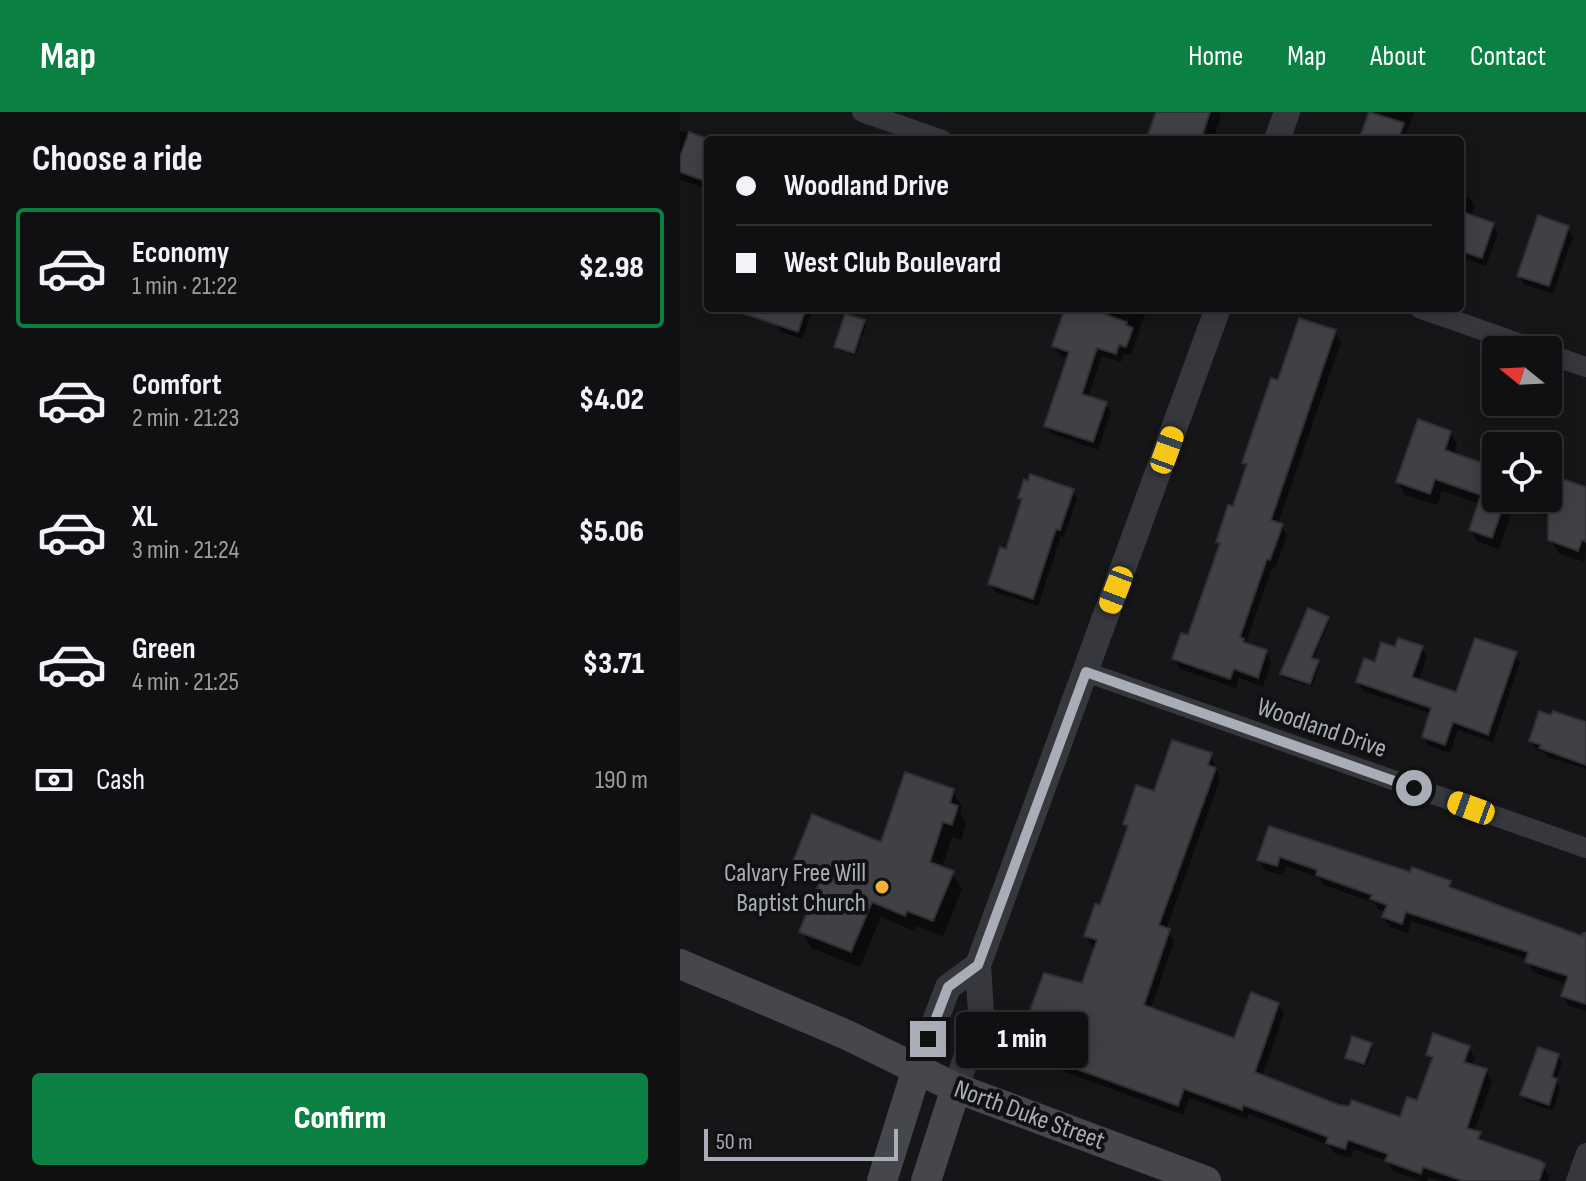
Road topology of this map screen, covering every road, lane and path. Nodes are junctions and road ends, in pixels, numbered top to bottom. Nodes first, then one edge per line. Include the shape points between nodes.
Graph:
1 (862, 112) edge
2 (1287, 112) edge
3 (931, 136) edge
4 (1278, 136) edge
5 (1217, 312) edge
6 (1430, 312) edge
7 (1498, 336) edge
8 (1562, 359) edge
9 (1586, 367) edge
10 (1086, 672) junction
11 (1586, 848) edge
12 (680, 964) edge
13 (978, 965) junction
14 (917, 1069) junction
15 (956, 1088) junction
16 (1586, 1153) edge
17 (882, 1181) edge
18 (926, 1181) edge
19 (1206, 1181) edge
20 (1576, 1181) edge

1 - 3 street
2 - 4 street
5 - 10 street
6 - 7 street
8 - 9 street
10 - 11 street, Woodland Drive
10 - 13 street
12 - 14 main road, North Duke Street
13 - 14 street via 948,987
13 - 15 street via 981,1013
14 - 15 main road, North Duke Street
14 - 17 main road
15 - 18 main road
15 - 19 main road, North Duke Street
16 - 20 street

